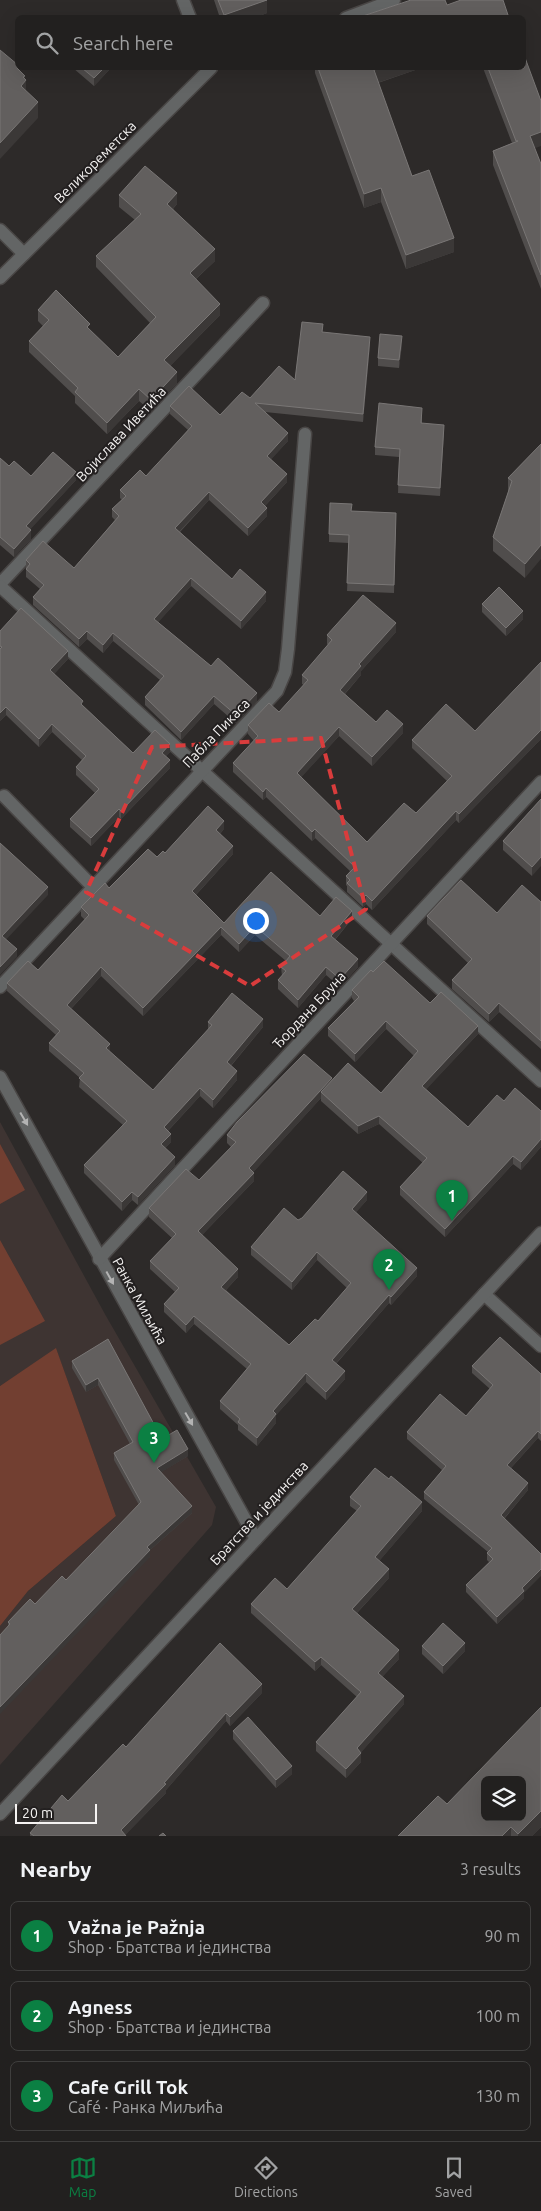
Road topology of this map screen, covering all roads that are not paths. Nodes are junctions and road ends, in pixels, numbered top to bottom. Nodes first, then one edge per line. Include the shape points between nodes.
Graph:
1 (183, 0) edge
2 (394, 0) edge
3 (189, 15) edge
4 (354, 15) edge
5 (208, 70) edge
6 (0, 230) edge
7 (24, 254) junction
8 (0, 278) edge
9 (263, 303) dead end
10 (305, 434) dead end
11 (0, 585) edge
12 (201, 770) junction
13 (541, 782) edge
14 (4, 796) dead end
15 (93, 887) junction
16 (391, 944) junction
17 (0, 987) edge
18 (0, 1077) edge
19 (541, 1080) edge
20 (541, 1233) edge
21 (100, 1258) junction
22 (484, 1294) junction
23 (541, 1346) edge
24 (256, 1539) junction
25 (0, 1814) edge

1 - 3 street
2 - 4 street
5 - 7 street, Великореметска
6 - 7 street
7 - 8 street, Великореметска
9 - 11 street, Војислава Иветића
10 - 12 street, Пабла Пикаса via 285,672 277,691
11 - 12 street
12 - 15 street, Пабла Пикаса
12 - 16 street
13 - 16 street, Ђордана Бруна
14 - 15 street
15 - 17 street, Пабла Пикаса
16 - 19 street
16 - 21 street, Ђордана Бруна
18 -> 21 street, Ранка Миљића
20 - 22 street, Братства и јединства
21 -> 24 street, Ранка Миљића
22 - 23 street
22 - 24 street, Братства и јединства
24 - 25 street, Братства и јединства

